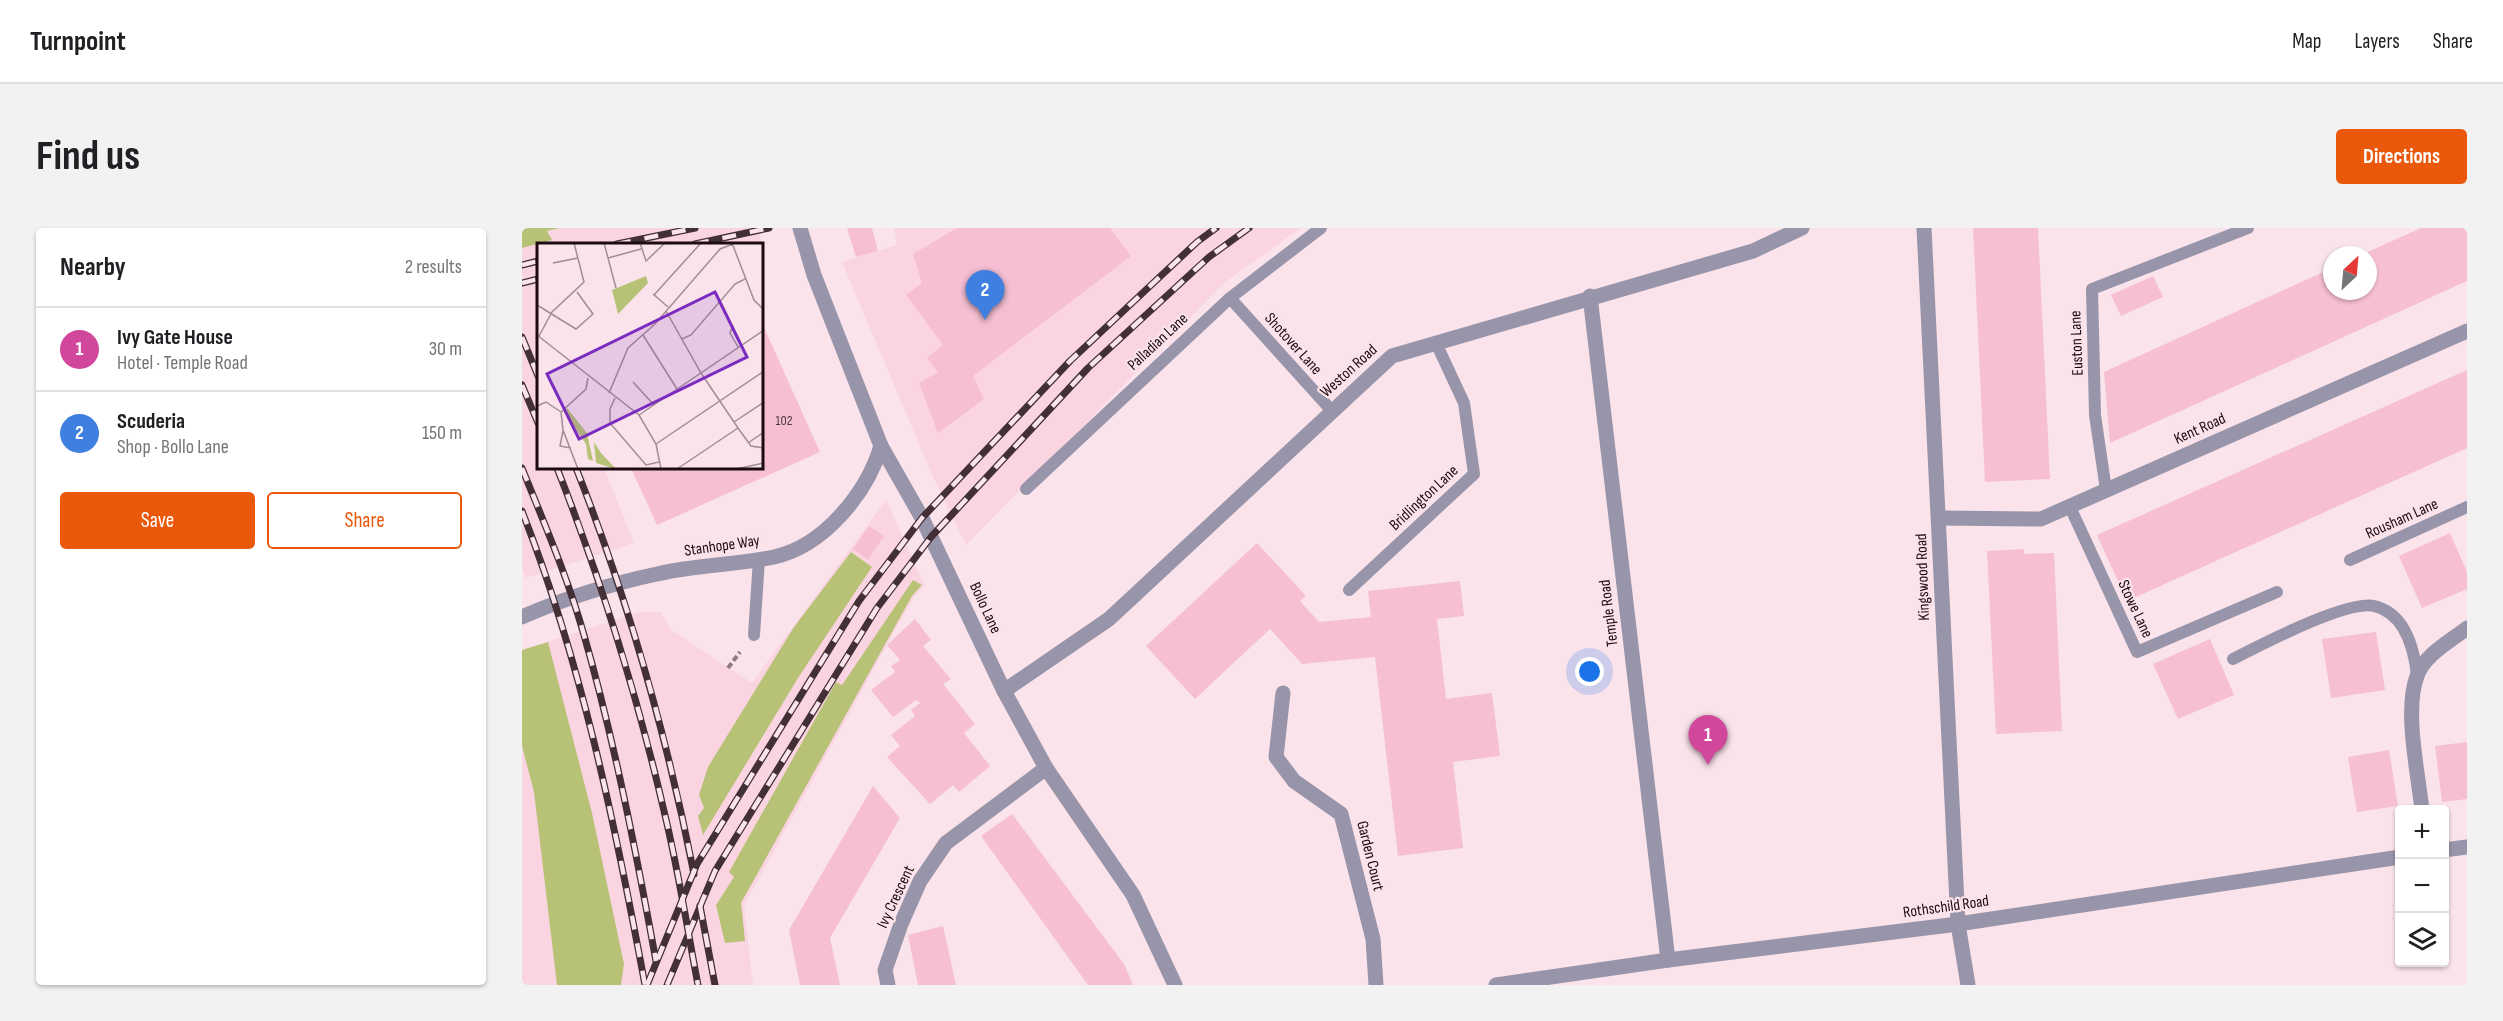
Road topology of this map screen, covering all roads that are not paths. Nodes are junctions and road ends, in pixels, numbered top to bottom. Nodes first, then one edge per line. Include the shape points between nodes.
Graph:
1 (800, 228) edge
2 (1321, 228) edge
3 (1802, 228) edge
4 (1924, 228) edge
5 (2248, 228) edge
6 (1590, 296) junction
7 (1230, 298) junction
8 (2467, 330) edge
9 (1436, 343) junction
10 (1332, 411) junction
11 (881, 446) junction
12 (1026, 489) dead end
13 (2106, 490) junction
14 (2070, 507) junction
15 (2467, 507) edge
16 (1939, 518) junction
17 (759, 559) junction
18 (2350, 560) dead end
19 (1349, 590) dead end
20 (2277, 592) dead end
21 (522, 617) edge
22 (2467, 628) edge
23 (754, 635) dead end
24 (2233, 659) dead end
25 (2417, 675) junction
26 (1004, 691) junction
27 (1283, 693) dead end
28 (1046, 768) junction
29 (2421, 805) edge
30 (2467, 847) edge
31 (2449, 849) edge
32 (2395, 858) edge
33 (1958, 924) junction
34 (1668, 960) junction
35 (888, 985) edge
36 (1175, 985) edge
37 (1376, 985) edge
38 (1496, 985) edge
39 (1968, 985) edge

1 - 11 street, Bollo Lane via 814,275
2 - 7 lane, Palladian Lane
3 - 6 street, Weston Road via 1753,251
4 - 16 street, Kingswood Road
5 - 13 lane, Euston Lane via 2092,290 2095,415
6 - 9 street, Weston Road
6 - 34 street, Temple Road
7 - 10 lane, Shotover Lane
7 - 12 lane, Palladian Lane
8 - 13 street, Kent Road
9 - 10 street, Weston Road via 1392,356
9 - 19 lane, Bridlington Lane via 1464,404 1474,474
10 - 26 street, Weston Road via 1108,620
11 - 17 street, Stanhope Way via 863,487 843,512 812,540 777,556
11 - 26 street, Bollo Lane via 922,518
13 - 14 street, Kent Road
14 - 16 street, Kent Road via 2041,519
14 - 20 lane, Stowe Lane via 2137,652
15 - 18 lane, Rousham Lane
16 - 33 street, Kingswood Road
17 - 21 street, Stanhope Way via 656,574
17 - 23 lane
22 - 25 street via 2432,655
24 - 25 lane via 2303,625 2358,605 2375,606 2391,615 2406,632 2414,646
25 - 29 street via 2412,720
26 - 28 street, Bollo Lane
27 - 37 street, Garden Court via 1276,757 1294,781 1341,814 1373,939
28 - 35 street, Ivy Crescent via 946,843 920,881 901,924 885,970
28 - 36 street, Bollo Lane via 1132,895
30 - 31 street
32 - 33 street, Rothschild Road
33 - 34 street, Rothschild Road
33 - 39 street, Kingswood Road
34 - 38 street, Rothschild Road

